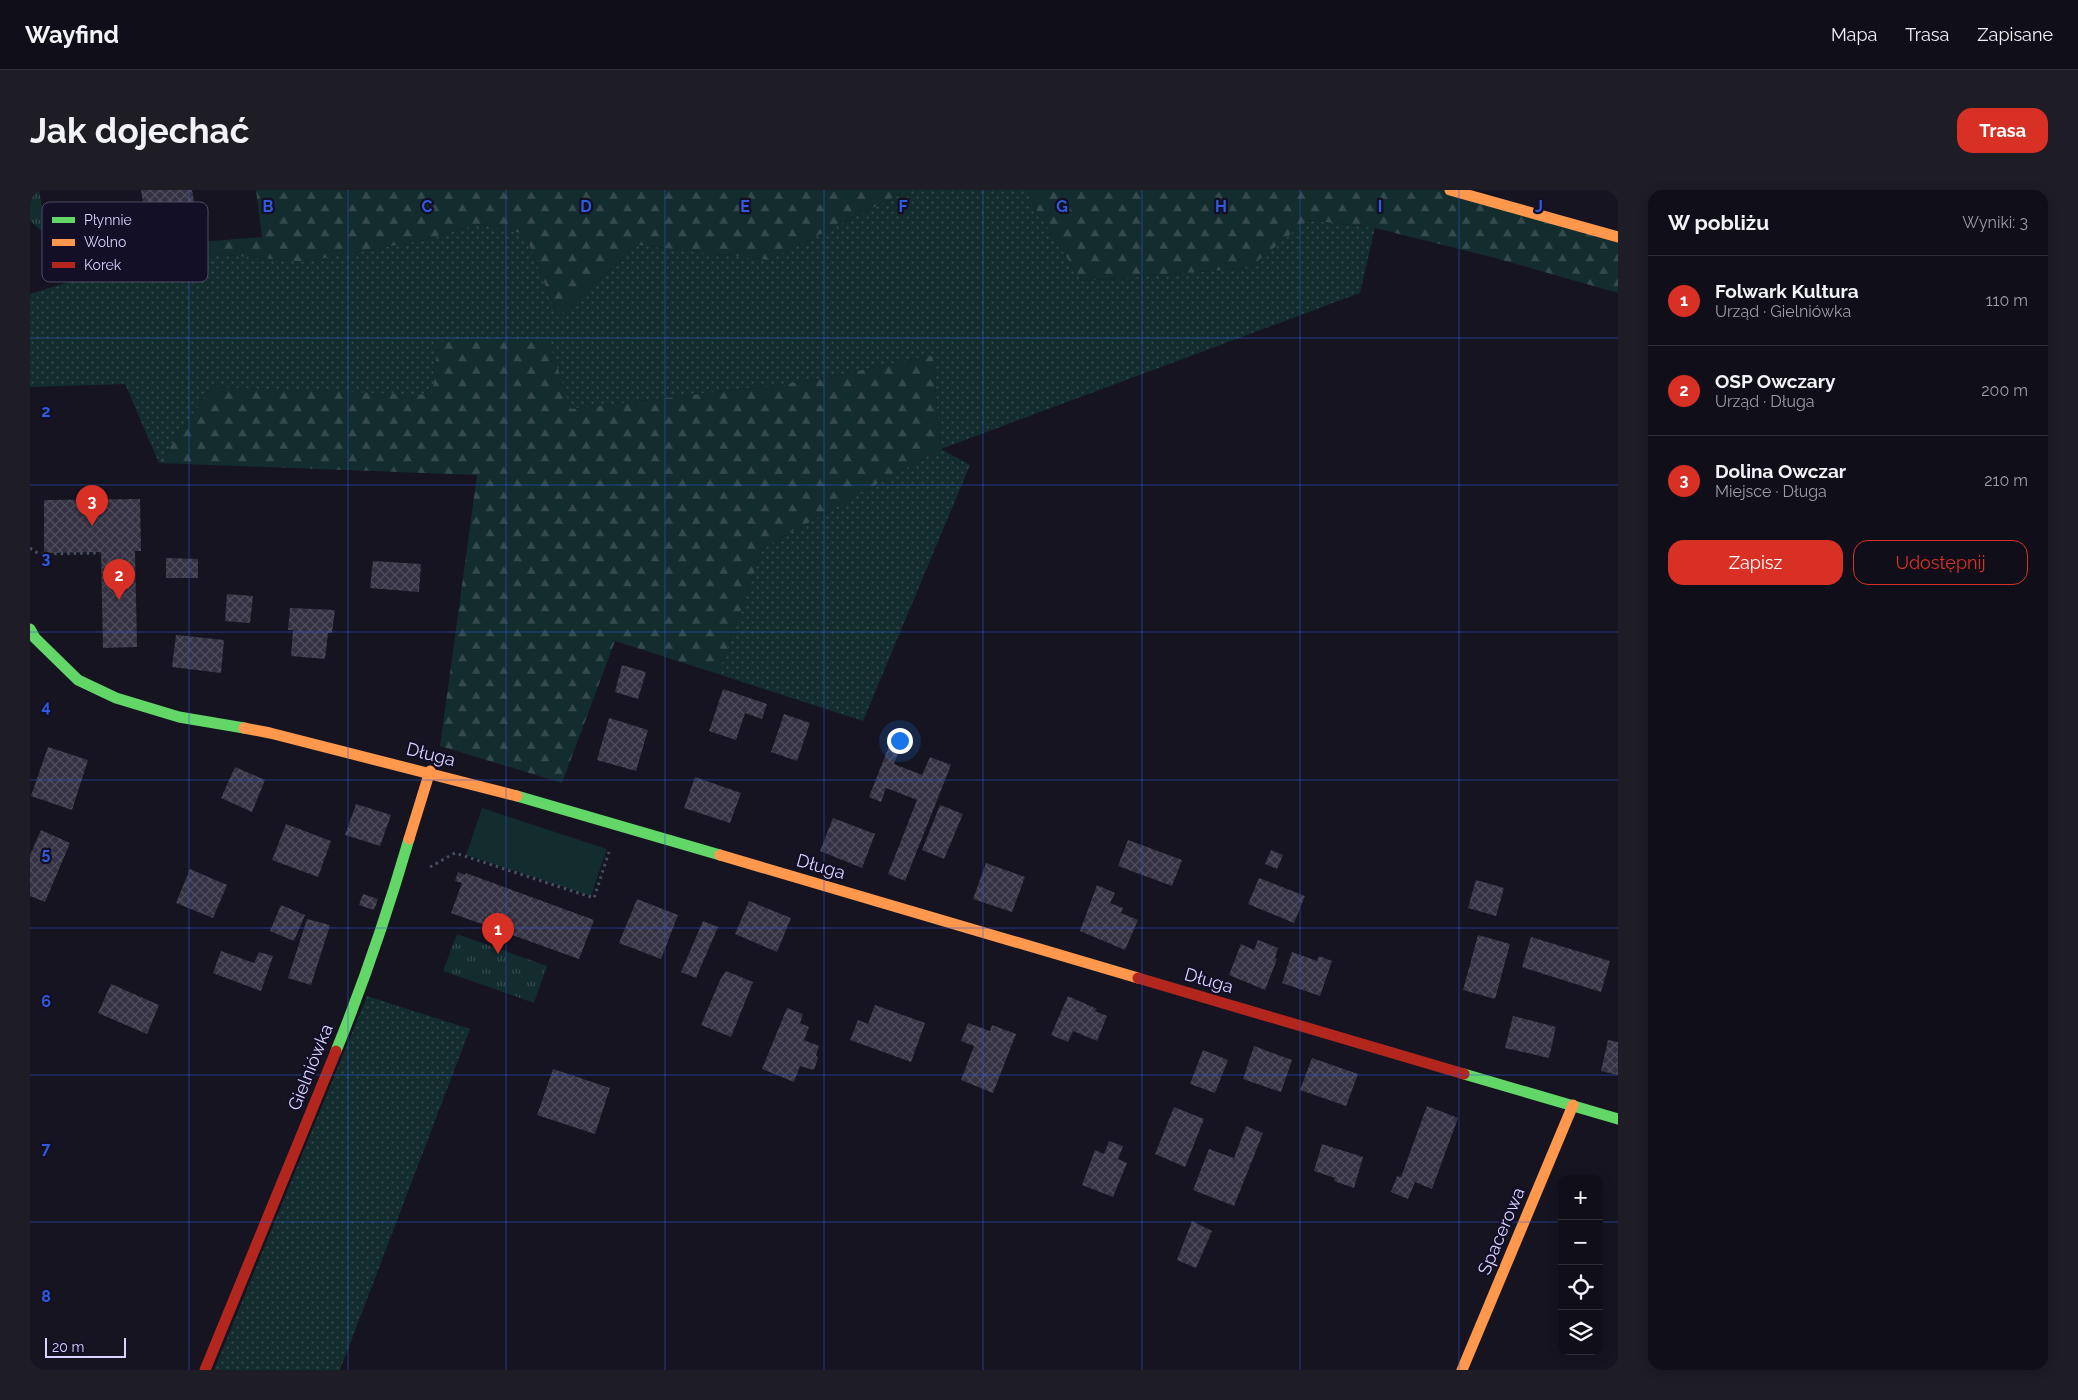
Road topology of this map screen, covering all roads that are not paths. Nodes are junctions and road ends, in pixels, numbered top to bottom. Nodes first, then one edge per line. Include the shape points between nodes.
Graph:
1 (1450, 190) edge
2 (1618, 237) edge
3 (30, 629) edge
4 (430, 771) junction
5 (1573, 1105) junction
6 (1618, 1119) edge
7 (205, 1370) edge
8 (1462, 1370) edge

1 - 2 street
3 - 4 street, Długa via 78,680 116,698 179,717 270,733
4 - 5 street, Długa
4 - 7 street, Gielniówka via 394,890 351,1014
5 - 6 street, Długa
5 - 8 street, Spacerowa

